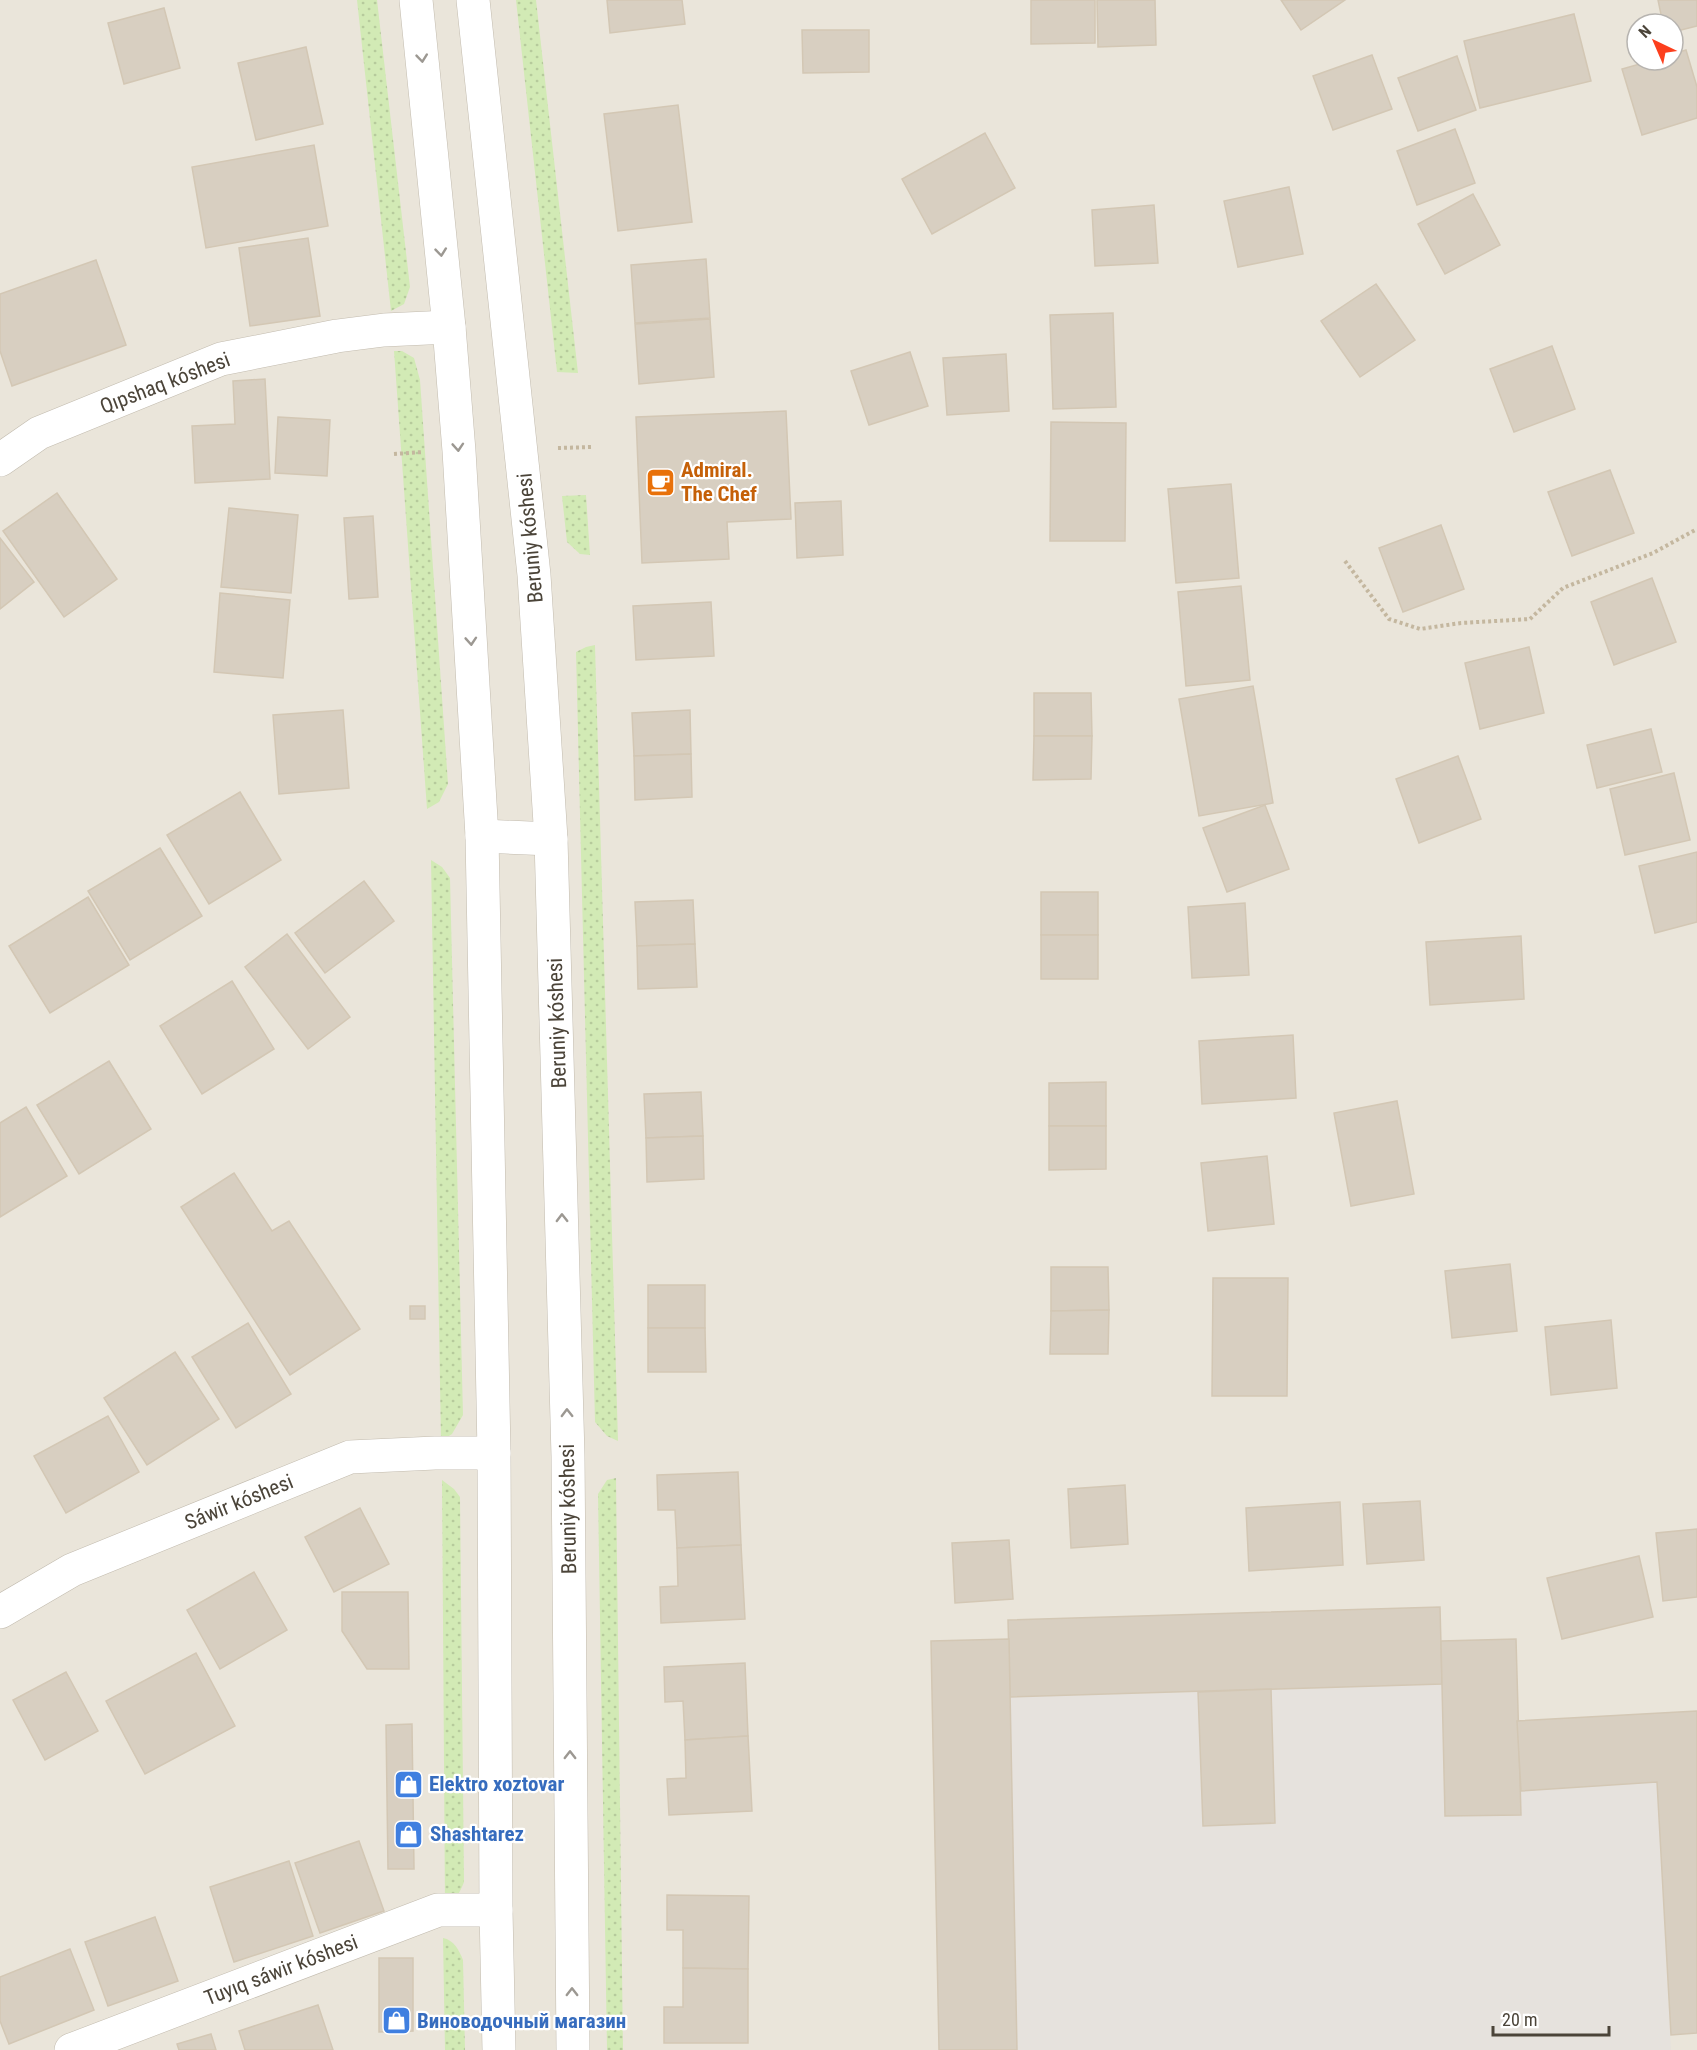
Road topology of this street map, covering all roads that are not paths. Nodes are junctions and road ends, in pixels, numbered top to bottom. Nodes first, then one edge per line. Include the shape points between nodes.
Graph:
1 (416, 0) edge
2 (473, 0) edge
3 (448, 327) junction
4 (0, 460) edge
5 (482, 836) junction
6 (551, 839) junction
7 (494, 1453) junction
8 (0, 1612) edge
9 (496, 1910) junction
10 (71, 2050) edge
11 (499, 2050) edge
12 (573, 2050) edge

1 -> 3 street
2 - 6 street, Beruniy kóshesi via 531,540
3 - 4 street, Qıpshaq kóshesi via 338,336 221,359 39,433
3 -> 5 street
5 - 6 street
5 - 7 street
12 -> 6 street, Beruniy kóshesi via 568,1456
7 - 8 street, Sáwir kóshesi via 350,1456 72,1570
7 - 9 street
9 - 10 street, Tuyıq sáwir kóshesi via 438,1910
9 - 11 street

